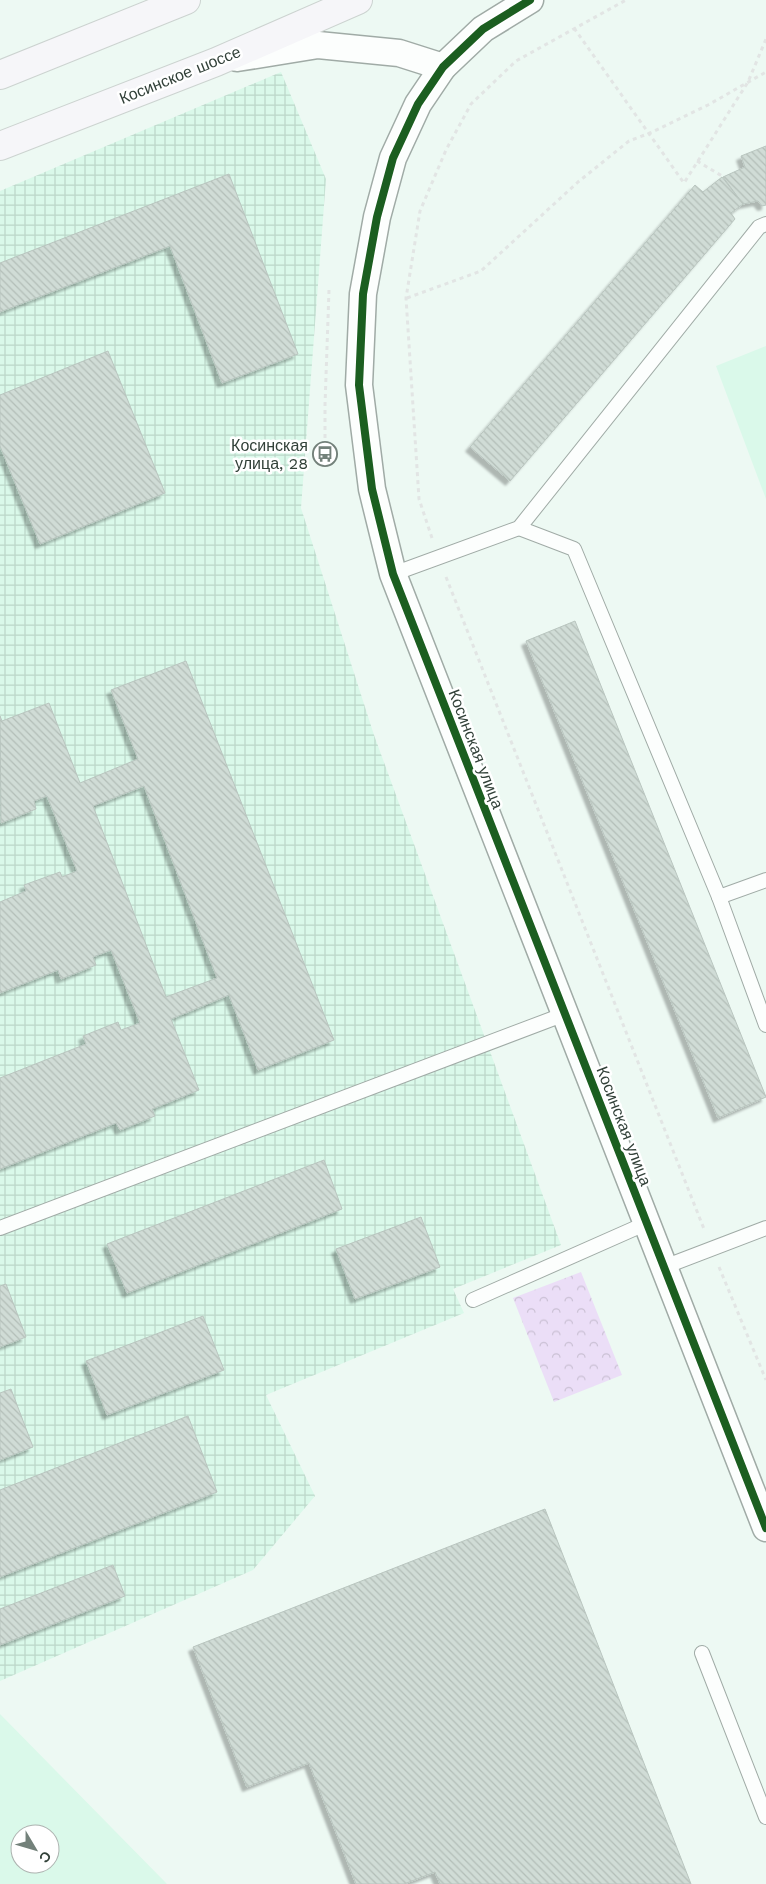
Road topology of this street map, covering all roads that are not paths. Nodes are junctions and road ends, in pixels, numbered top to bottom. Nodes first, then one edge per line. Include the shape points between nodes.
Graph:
1 (186, 0) edge
2 (358, 0) edge
3 (530, 0) edge
4 (216, 62) junction
5 (442, 67) junction
6 (0, 75) edge
7 (0, 146) edge
8 (766, 224) edge
9 (519, 528) junction
10 (393, 574) junction
11 (766, 880) edge
12 (719, 897) junction
13 (564, 1014) junction
14 (766, 1025) edge
15 (647, 1223) junction
16 (0, 1228) edge
17 (766, 1228) edge
18 (664, 1267) junction
19 (473, 1300) dead end
20 (760, 1498) edge
21 (766, 1528) edge
22 (702, 1653) dead end
23 (766, 1817) edge

1 - 6 main road
2 - 4 main road, Косинское шоссе
3 - 5 street, Косинская улица via 483,29
4 - 5 street via 318,44 399,53
4 - 7 main road, Косинское шоссе
5 - 10 street, Косинская улица via 418,104 393,158 377,217 363,294 359,384 372,489
8 - 9 lane via 759,227
9 - 10 lane
9 - 12 lane via 574,548
10 - 13 street, Косинская улица
11 - 12 lane
12 - 14 lane
13 - 15 street, Косинская улица
13 - 16 lane
15 - 18 street, Косинская улица
15 - 19 lane
17 - 18 lane
18 - 20 street, Косинская улица
20 - 21 street, Косинская улица
22 - 23 lane

